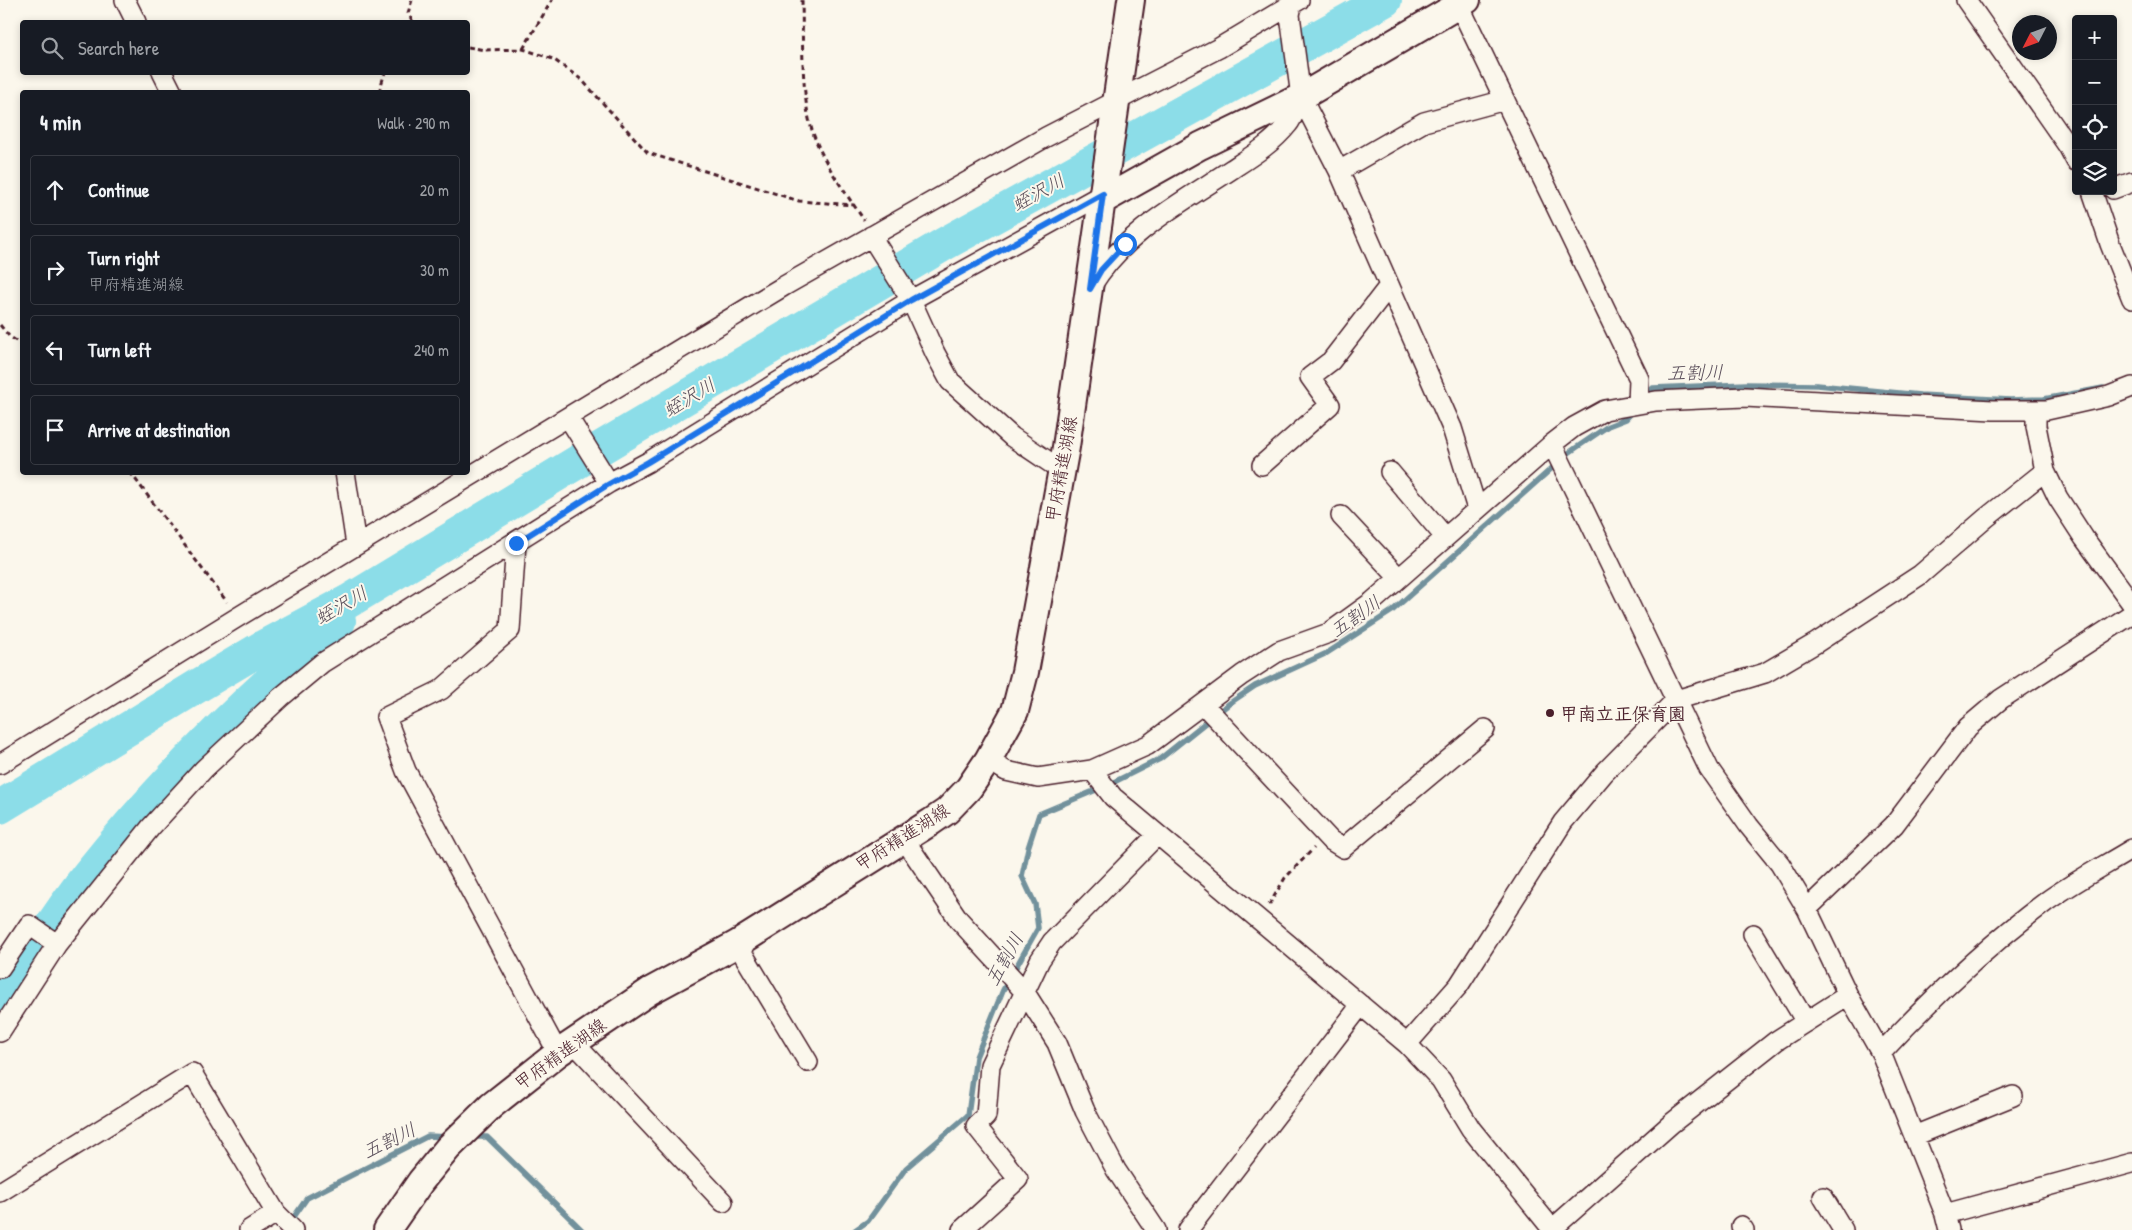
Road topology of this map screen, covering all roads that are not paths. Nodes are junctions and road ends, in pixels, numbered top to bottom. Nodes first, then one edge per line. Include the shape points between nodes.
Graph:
1 (125, 0) edge
2 (1131, 0) edge
3 (1966, 0) edge
4 (1463, 2) edge
5 (1294, 4) edge
6 (135, 20) edge
7 (164, 75) edge
8 (171, 90) edge
9 (1300, 90) junction
10 (1505, 100) junction
11 (1116, 105) junction
12 (2072, 155) edge
13 (1339, 170) junction
14 (2132, 182) edge
15 (2117, 188) edge
16 (1103, 194) junction
17 (2098, 195) edge
18 (873, 241) junction
19 (1389, 286) junction
20 (1090, 289) junction
21 (909, 298) junction
22 (2132, 299) edge
23 (2132, 387) edge
24 (1638, 404) junction
25 (2036, 410) junction
26 (572, 423) junction
27 (1552, 444) junction
28 (1262, 466) dead end
29 (1061, 470) junction
30 (2045, 471) junction
31 (1390, 472) dead end
32 (345, 475) edge
33 (607, 480) junction
34 (1477, 509) junction
35 (1341, 516) dead end
36 (1445, 537) junction
37 (516, 543) junction
38 (356, 545) junction
39 (1398, 578) junction
40 (2132, 604) edge
41 (2132, 614) edge
42 (1676, 700) junction
43 (1203, 704) junction
44 (1484, 728) dead end
45 (988, 760) junction
46 (0, 764) edge
47 (1092, 770) junction
48 (1157, 835) junction
49 (904, 839) junction
50 (2132, 849) edge
51 (1807, 909) junction
52 (1753, 934) dead end
53 (56, 943) junction
54 (737, 944) junction
55 (0, 968) edge
56 (1024, 991) junction
57 (1848, 995) junction
58 (1361, 1005) junction
59 (1806, 1022) junction
60 (0, 1032) edge
61 (1406, 1044) junction
62 (565, 1047) junction
63 (1881, 1053) junction
64 (808, 1062) dead end
65 (2013, 1096) dead end
66 (1914, 1136) junction
67 (2132, 1164) edge
68 (0, 1192) edge
69 (1823, 1197) dead end
70 (723, 1202) dead end
71 (278, 1215) junction
72 (1947, 1222) edge
73 (1552, 1229) edge
74 (249, 1230) edge
75 (293, 1230) edge
76 (387, 1230) edge
77 (962, 1230) edge
78 (1156, 1230) edge
79 (1188, 1230) edge
80 (1843, 1230) edge

1 - 6 street
2 - 11 main road, 甲府精進湖線
3 - 12 street
4 - 9 main road
4 - 10 street
5 - 9 street
5 - 11 street
7 - 8 street
9 - 13 street
9 - 16 main road via 1200,146
9 - 20 street via 1290,123 1264,148 1125,244 1101,270
10 - 13 street via 1424,122
10 - 24 street via 1639,379
11 - 16 main road, 甲府精進湖線
11 - 18 street via 1046,137
13 - 19 street
14 - 15 street
16 - 20 main road, 甲府精進湖線
16 - 21 street
17 - 22 street via 2110,244
18 - 21 street
18 - 26 street via 784,286
19 - 28 street via 1331,361 1310,377 1330,405
19 - 34 street via 1452,428
20 - 29 main road, 甲府精進湖線
21 - 29 street via 950,381 1012,437
21 - 33 street via 648,462
23 - 25 street via 2109,396
24 - 25 street via 1745,398
24 - 27 street via 1605,410
25 - 30 street
26 - 33 street
26 - 38 street
27 - 34 street
27 - 42 street
29 - 45 main road, 甲府精進湖線 via 1026,672 1015,711
30 - 40 street via 2058,498
30 - 42 street via 1920,575 1816,643 1765,673
31 - 36 street
32 - 38 street
33 - 37 street
34 - 36 street
35 - 39 street
36 - 39 street
37 - 53 street via 322,663 281,697 204,769 151,827
37 - 62 street via 510,630 441,690 386,718 406,771
38 - 46 street
39 - 43 street via 1372,602 1329,633 1279,651
41 - 51 street via 2001,699 1968,727 1894,825
42 - 51 street via 1709,769 1748,826 1780,864
42 - 61 street via 1605,772 1563,822 1459,984
43 - 44 street via 1326,836 1343,848
43 - 47 street via 1148,745
45 - 47 street via 1006,771 1038,778
45 - 49 main road, 甲府精進湖線 via 970,788 947,811
47 - 48 street via 1113,797
48 - 56 street via 1052,942
48 - 58 street
49 - 54 main road, 甲府精進湖線
49 - 56 street via 959,920
50 - 63 street via 2048,900 1973,962
51 - 57 street
52 - 59 street
53 - 55 street via 29,925
53 - 60 street
54 - 62 main road, 甲府精進湖線 via 650,992
54 - 64 street
56 - 77 street via 990,1065 986,1116 976,1126 1018,1180
56 - 78 street via 1057,1043 1085,1111 1116,1170
57 - 59 street
57 - 63 street
58 - 61 street
58 - 79 street
59 - 73 street via 1776,1041 1672,1123
61 - 73 street via 1441,1080 1471,1129
62 - 70 street
62 - 76 main road, 甲府精進湖線 via 491,1106 448,1148
63 - 66 street
65 - 66 street
66 - 72 street
67 - 72 street
68 - 71 street via 192,1073
69 - 80 street
71 - 74 street
71 - 75 street

